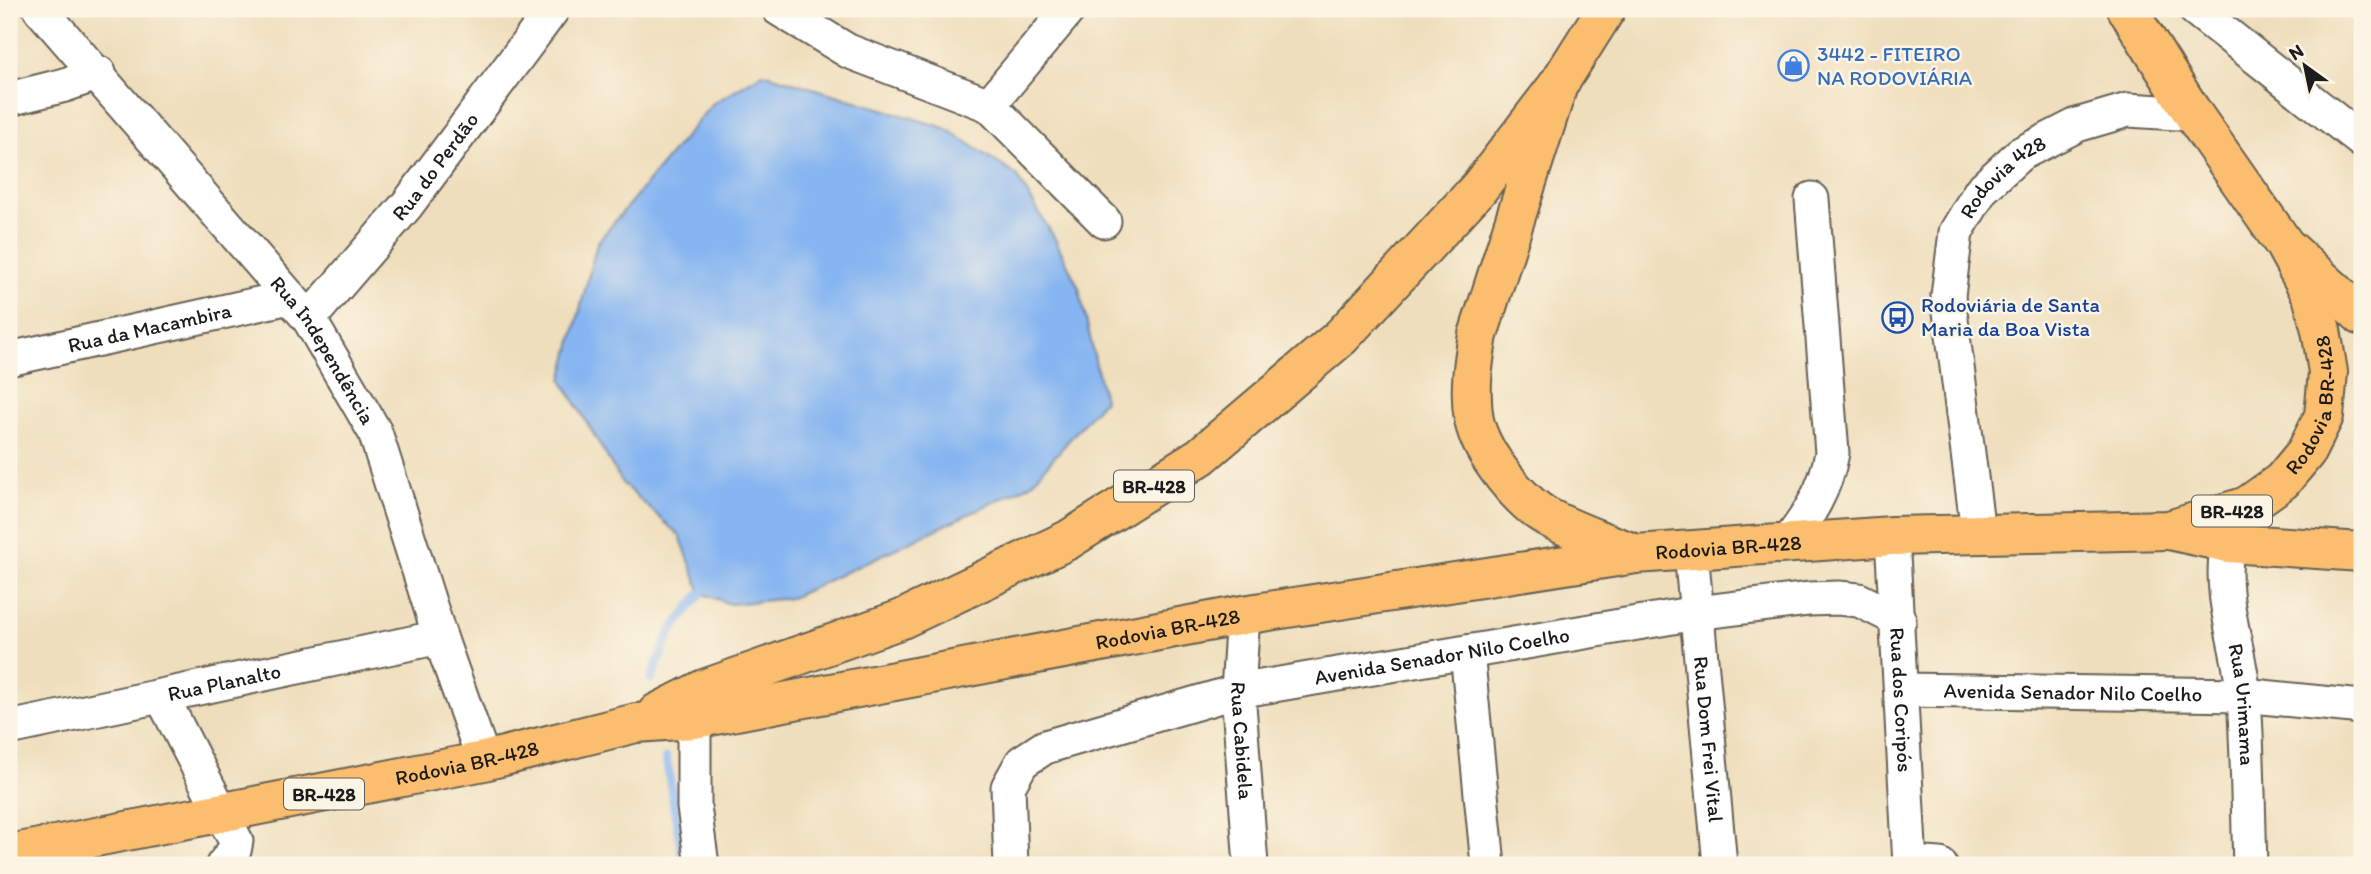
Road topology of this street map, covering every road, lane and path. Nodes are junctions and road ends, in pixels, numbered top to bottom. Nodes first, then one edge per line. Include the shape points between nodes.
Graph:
1 (40, 9) edge
2 (552, 9) edge
3 (779, 9) edge
4 (1069, 9) edge
5 (1606, 9) edge
6 (2127, 9) edge
7 (2195, 9) edge
8 (99, 73) junction
9 (1558, 85) junction
10 (9, 99) edge
11 (989, 105) junction
12 (2193, 114) junction
13 (2362, 141) edge
14 (1812, 199) dead end
15 (1104, 221) dead end
16 (2284, 244) junction
17 (300, 308) junction
18 (2362, 316) edge
19 (9, 359) edge
20 (2169, 530) junction
21 (1978, 532) junction
22 (1892, 536) junction
23 (2228, 544) junction
24 (1786, 545) junction
25 (1690, 551) junction
26 (2362, 552) edge
27 (1636, 554) junction
28 (1696, 613) junction
29 (1244, 615) junction
30 (1899, 620) junction
31 (440, 637) junction
32 (1467, 652) junction
33 (1901, 690) junction
34 (1238, 691) junction
35 (2244, 695) junction
36 (162, 696) junction
37 (2362, 707) edge
38 (694, 719) junction
39 (636, 723) junction
40 (9, 729) edge
41 (484, 761) junction
42 (222, 813) junction
43 (9, 854) edge
44 (223, 865) edge
45 (702, 865) edge
46 (1011, 865) edge
47 (1251, 865) edge
48 (1488, 865) edge
49 (1720, 865) edge
50 (1920, 865) edge
51 (2250, 865) edge

1 - 8 street, Rua Independência
2 - 17 street, Rua do Perdão via 407,205
3 - 11 street via 848,51
4 - 11 street
5 - 9 main road, BR-428
6 - 12 main road, Rodovia BR-428 / BR-428
7 - 13 street
8 - 10 street
8 - 17 street, Rua Independência
9 - 27 main road via 1478,335 1472,372 1474,422 1492,461 1518,493 1549,519
9 - 39 main road, Rodovia BR-428 / BR-428 via 1479,188 1341,337 1202,456 1068,540 902,619 704,690
11 - 15 street
12 - 16 main road, Rodovia BR-428 / BR-428
12 - 21 street, Rodovia 428 via 2128,110 2077,125 2020,154 1980,190 1956,232 1948,296
14 - 24 street via 1832,453 1813,510
16 - 18 main road
16 - 20 main road, Rodovia BR-428 / BR-428 via 2312,296 2322,330 2329,372 2323,416 2306,452 2281,481 2247,506
17 - 19 street, Rua da Macambira
17 - 31 street, Rua Independência via 375,432
20 - 21 main road, Rodovia BR-428 / BR-428
20 - 23 main road
21 - 22 main road, Rodovia BR-428 / BR-428
22 - 24 main road, Rodovia BR-428 / BR-428
22 - 30 street, Rua dos Coripós
23 - 26 main road
23 - 35 street, Rua Urimama via 2226,594
24 - 25 main road, Rodovia BR-428 / BR-428
25 - 27 main road, Rodovia BR-428 / BR-428
25 - 28 street, Rua Dom Frei Vital
27 - 29 main road, Rodovia BR-428 / BR-428
28 - 30 street, Avenida Senador Nilo Coelho via 1838,598 1859,600
28 - 32 street, Avenida Senador Nilo Coelho
28 - 49 street, Rua Dom Frei Vital
29 - 34 street, Rua Cabidela
29 - 38 main road, Rodovia BR-428 / BR-428
30 - 33 street, Rua dos Coripós
31 - 36 street, Rua Planalto
31 - 41 street, Rua Independência
32 - 34 street, Avenida Senador Nilo Coelho
32 - 48 street
33 - 35 street, Avenida Senador Nilo Coelho
33 - 50 street, Rua dos Coripós
34 - 46 street, Avenida Senador Nilo Coelho via 1045,747 1022,762 1008,787
34 - 47 street, Rua Cabidela
35 - 37 street, Avenida Senador Nilo Coelho
35 - 51 street, Rua Urimama
36 - 40 street, Rua Planalto
36 - 42 street
38 - 39 main road, Rodovia BR-428 / BR-428
38 - 45 street via 694,807
39 - 41 main road, Rodovia BR-428 / BR-428
41 - 42 main road, Rodovia BR-428 / BR-428
42 - 43 main road, Rodovia BR-428 / BR-428
42 - 44 street via 236,841

